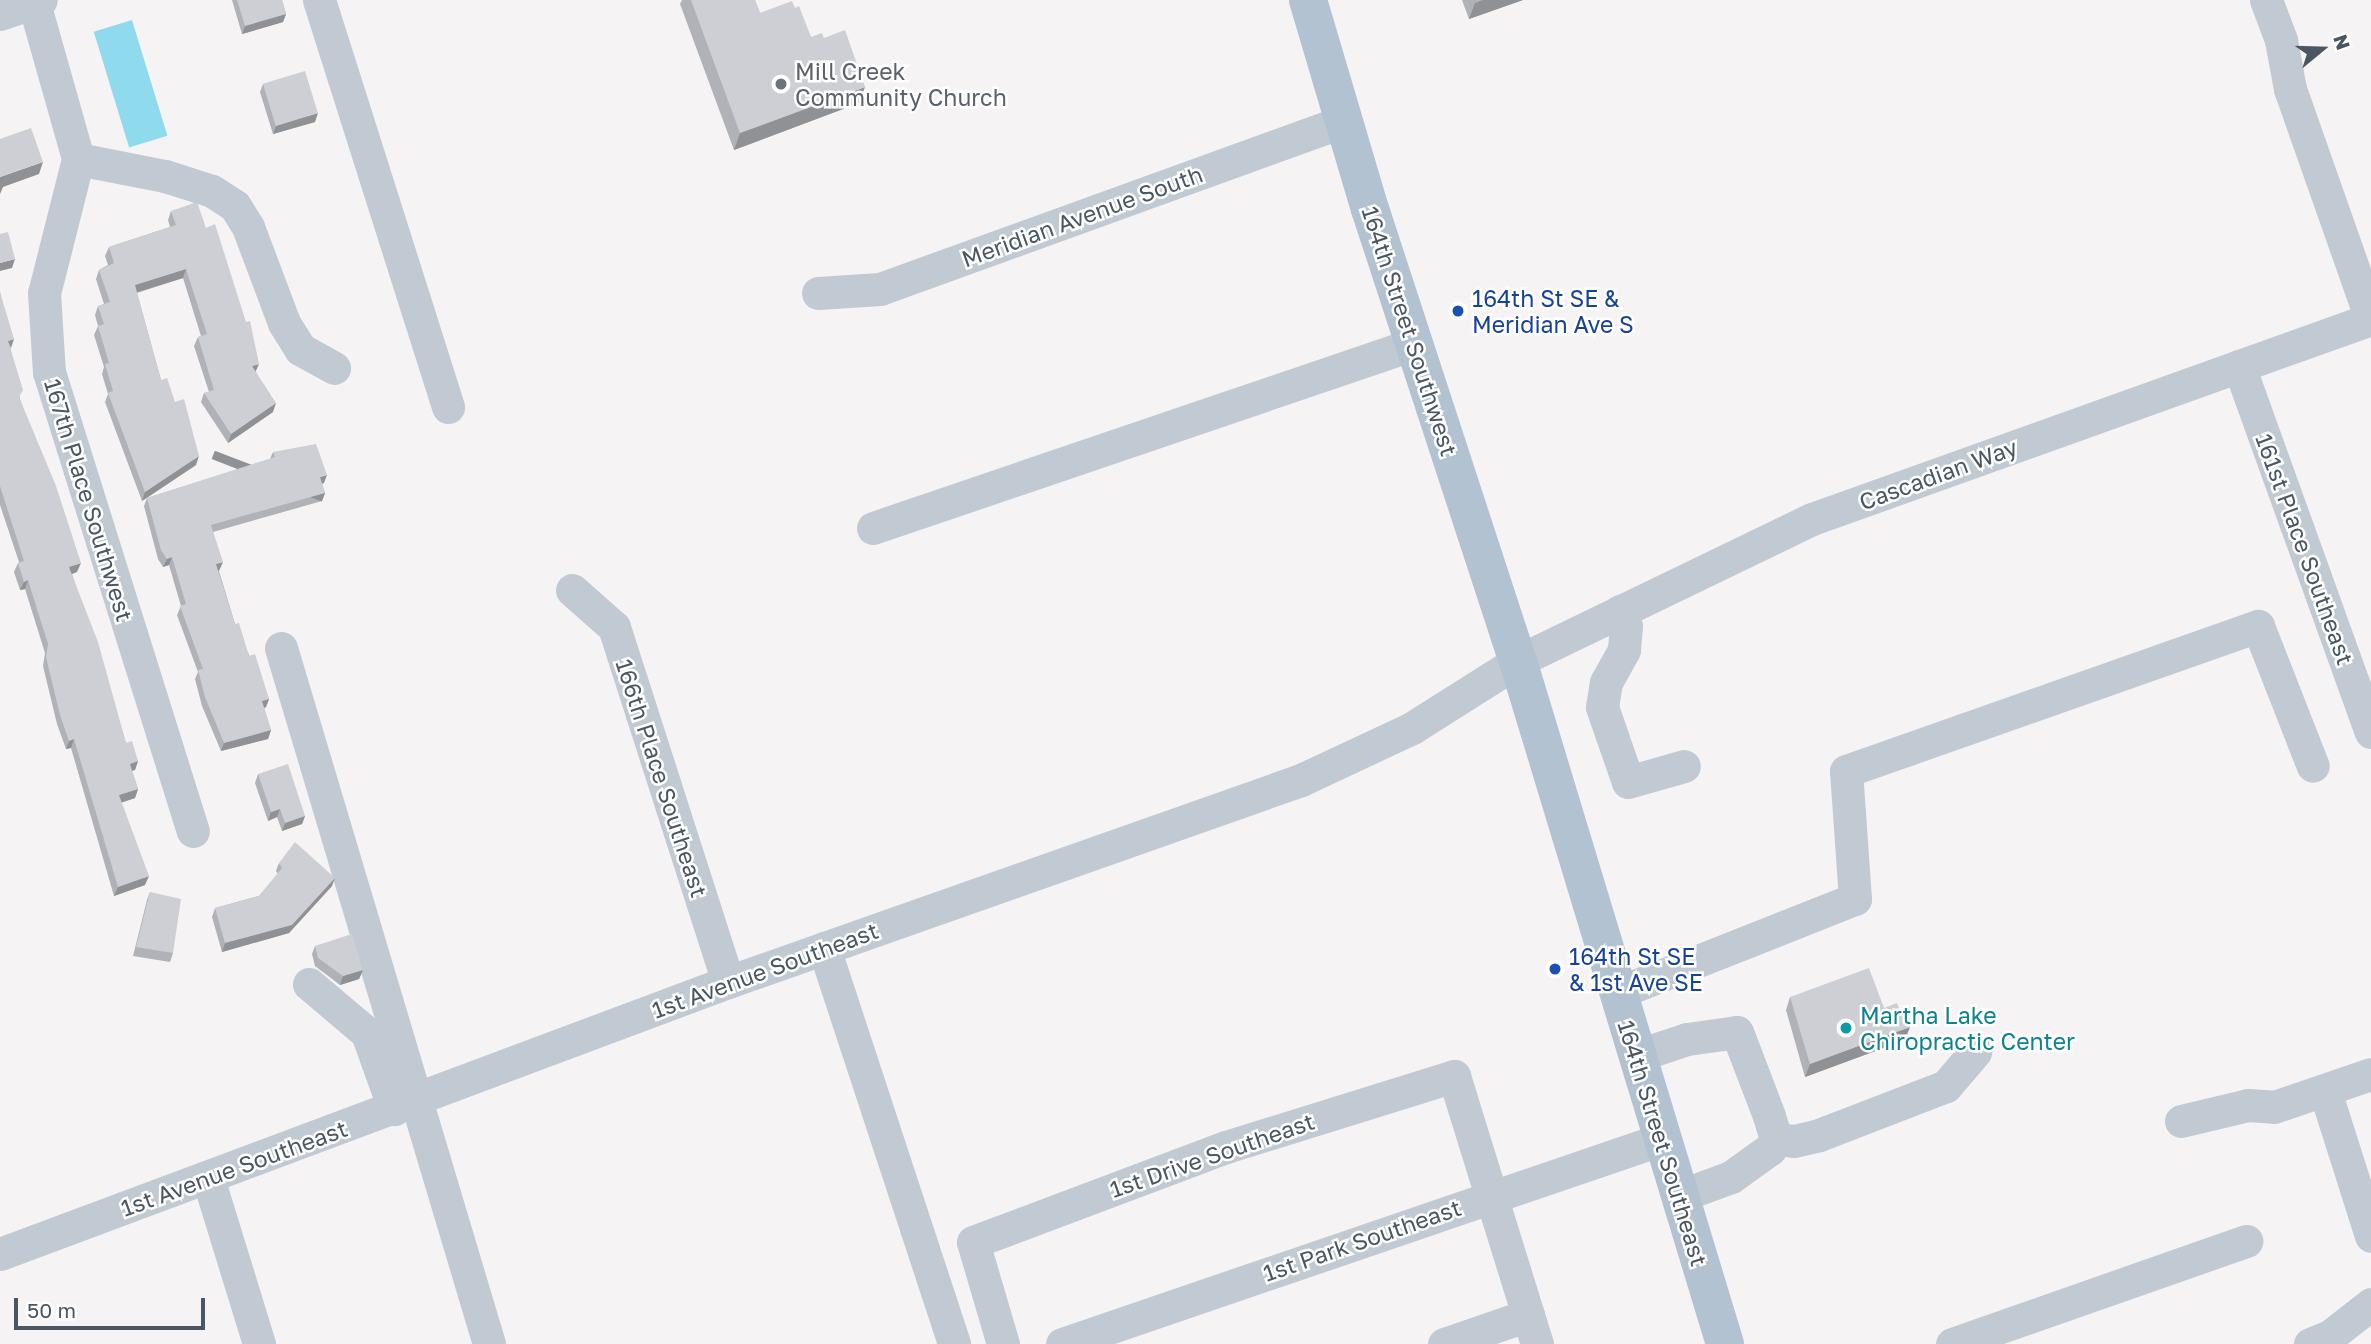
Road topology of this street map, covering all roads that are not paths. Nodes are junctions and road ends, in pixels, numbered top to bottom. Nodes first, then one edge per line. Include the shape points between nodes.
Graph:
1 (319, 0) edge
2 (1308, 0) edge
3 (2266, 0) edge
4 (37, 1) edge
5 (0, 14) edge
6 (1343, 121) junction
7 (78, 159) junction
8 (817, 293) dead end
9 (2371, 319) edge
10 (1414, 344) junction
11 (2239, 366) junction
12 (334, 368) dead end
13 (448, 407) dead end
14 (873, 528) dead end
15 (572, 590) dead end
16 (1620, 611) junction
17 (281, 648) dead end
18 (1518, 661) junction
19 (2371, 732) edge
20 (1684, 766) dead end
21 (2313, 766) dead end
22 (193, 831) dead end
23 (824, 948) junction
24 (728, 982) junction
25 (309, 984) dead end
26 (1617, 993) junction
27 (1975, 1052) dead end
28 (1636, 1056) junction
29 (2371, 1074) edge
30 (2325, 1091) junction
31 (405, 1104) junction
32 (2181, 1121) dead end
33 (1662, 1139) junction
34 (1776, 1139) junction
35 (208, 1178) junction
36 (1492, 1195) junction
37 (1679, 1196) junction
38 (2371, 1236) edge
39 (2246, 1241) dead end
40 (0, 1254) edge
41 (2371, 1304) edge
42 (1532, 1330) edge
43 (259, 1344) edge
44 (489, 1344) edge
45 (954, 1344) edge
46 (1003, 1344) edge
47 (1062, 1344) edge
48 (1444, 1344) edge
49 (1725, 1344) edge
50 (1952, 1344) edge
51 (2310, 1344) edge

1 - 13 street
2 - 6 main road, 164th Street Southwest
3 - 9 street via 2281,40 2290,89
4 - 5 street
4 - 7 street, 167th Place Southwest
6 - 8 street, Meridian Avenue South via 880,289
6 - 10 main road, 164th Street Southwest
7 - 12 street via 165,176 212,191 235,206 248,227 284,323 300,349
7 - 22 street, 167th Place Southwest via 44,293 49,372
9 - 11 street, Cascadian Way
10 - 14 street
10 - 18 main road, 164th Street Southwest
11 - 16 street, Cascadian Way via 1812,519
11 - 19 street, 161st Place Southeast
15 - 24 street, 166th Place Southeast via 614,626
16 - 18 street, Cascadian Way
16 - 20 street via 1626,626 1624,650 1606,682 1602,707 1628,782
17 - 31 street
18 - 23 street, 1st Avenue Southeast via 1412,729 1301,780
18 - 26 main road, 164th Street Southeast
21 - 26 street via 2258,626 1846,771 1855,899
23 - 24 street, 1st Avenue Southeast
23 - 45 street
24 - 31 street, 1st Avenue Southeast
25 - 31 street via 367,1033
26 - 28 main road, 164th Street Southeast
27 - 34 street via 1946,1086 1819,1135 1794,1141
28 - 33 main road, 164th Street Southeast
28 - 34 street via 1687,1039 1737,1032
29 - 30 street
30 - 32 street via 2274,1107 2248,1105
30 - 38 street
31 - 35 street, 1st Avenue Southeast
31 - 44 street
33 - 36 street, 1st Park Southeast
33 - 37 main road, 164th Street Southeast
34 - 37 street via 1731,1177
35 - 40 street, 1st Avenue Southeast
35 - 43 street
36 - 42 street
36 - 46 street, 1st Drive Southeast via 1454,1076 1226,1147 973,1242
36 - 47 street, 1st Park Southeast
37 - 49 main road, 164th Street Southeast
39 - 50 street
41 - 51 street via 2330,1336
42 - 48 street

